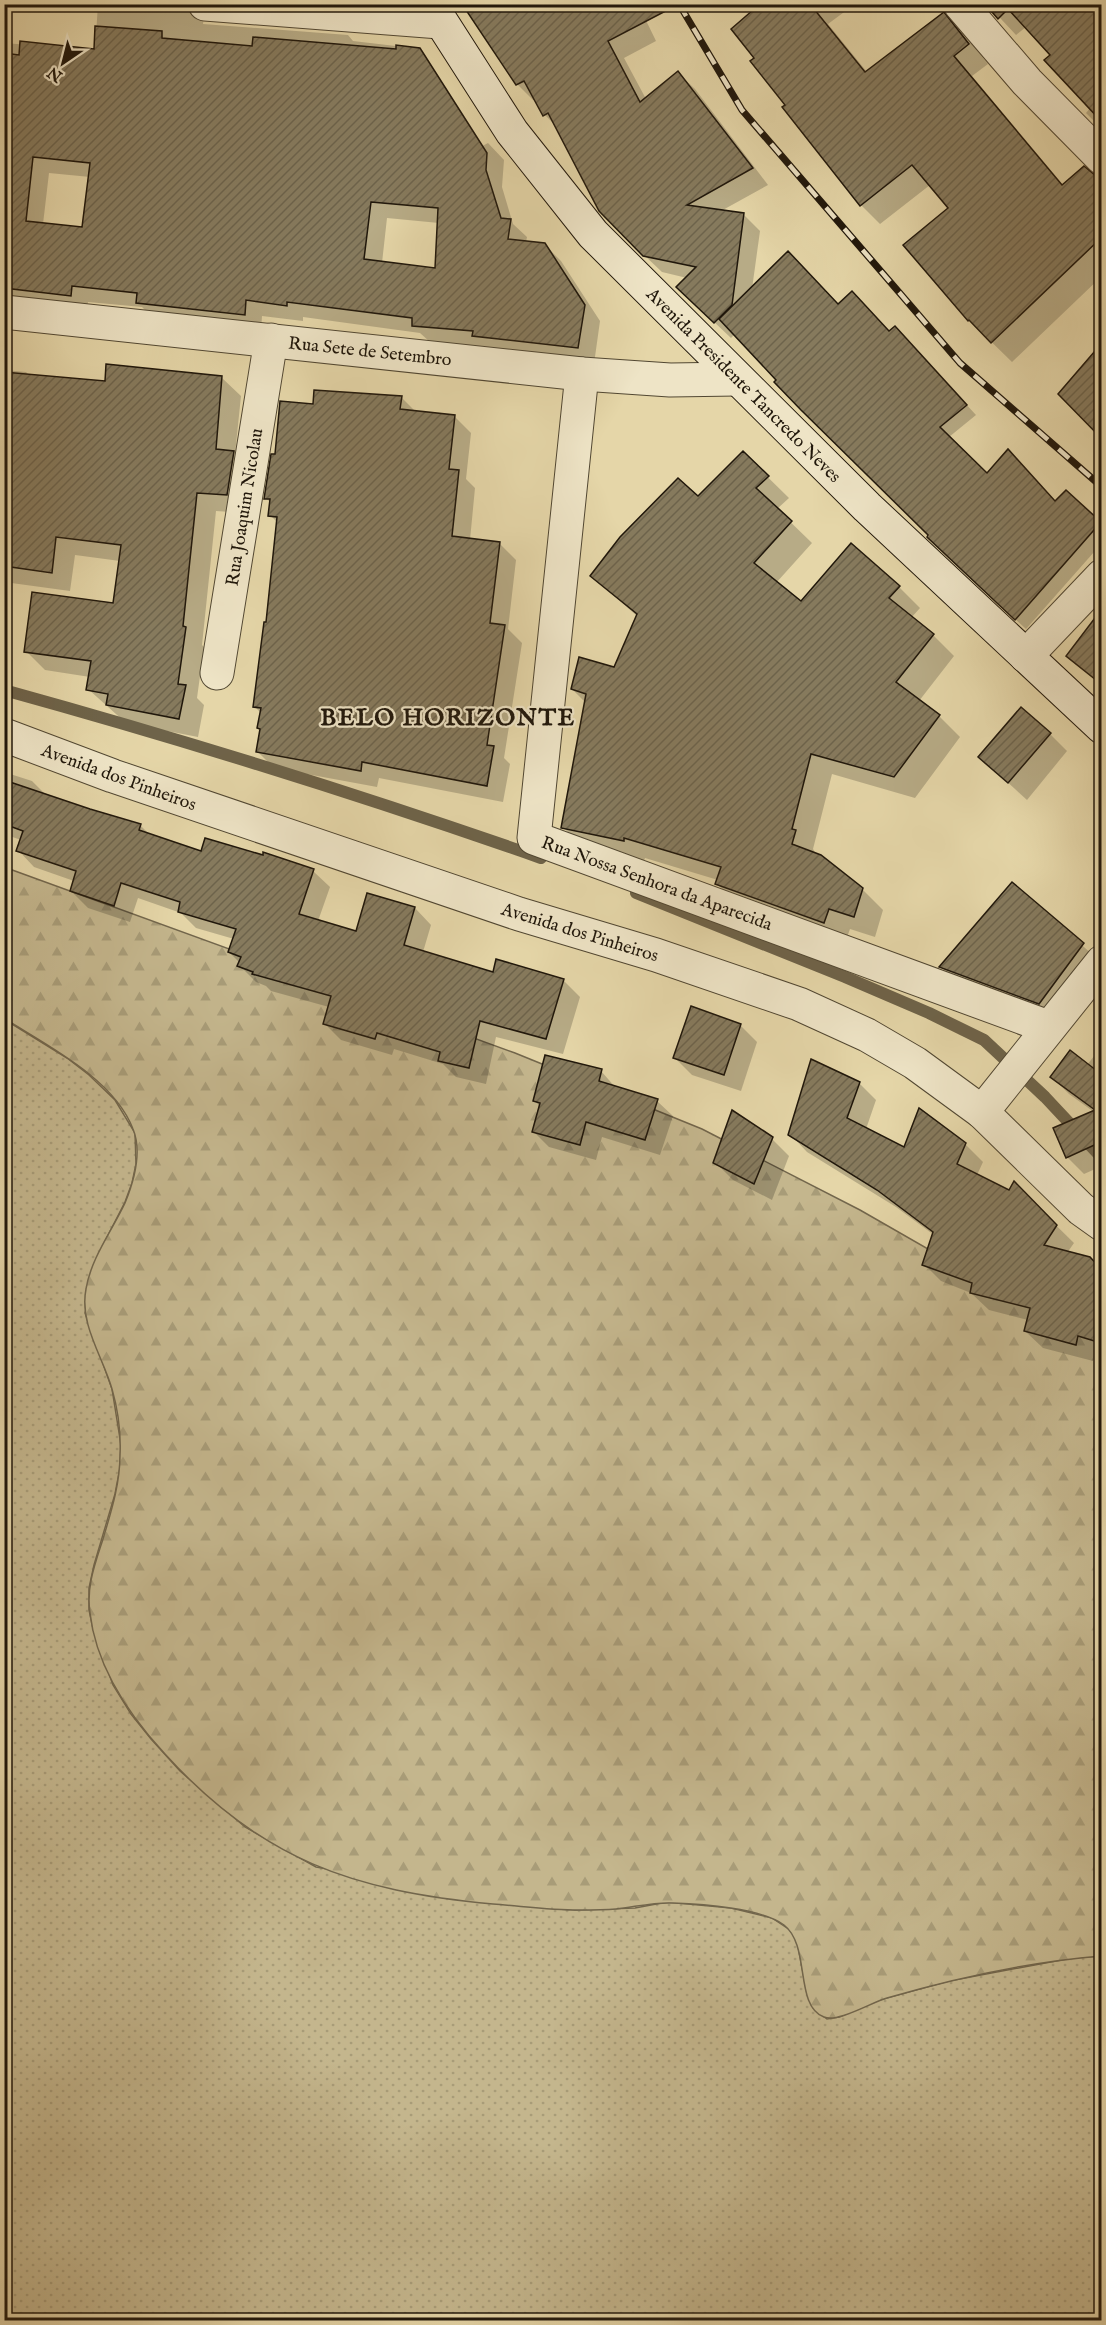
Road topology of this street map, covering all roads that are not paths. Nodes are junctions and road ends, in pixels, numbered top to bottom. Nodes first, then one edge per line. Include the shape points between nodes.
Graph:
1 (205, 4) edge
2 (960, 4) edge
3 (435, 13) edge
4 (1101, 158) edge
5 (4, 312) edge
6 (271, 340) junction
7 (582, 374) junction
8 (737, 379) junction
9 (1101, 576) edge
10 (1026, 656) junction
11 (217, 673) dead end
12 (1101, 727) edge
13 (4, 735) edge
14 (1101, 962) edge
15 (1039, 1040) junction
16 (988, 1103) junction
17 (1101, 1224) edge

1 - 3 street
2 - 4 street via 1027,82
3 - 8 street, Avenida Presidente Tancredo Neves via 512,132 593,234
5 - 6 street, Rua Sete de Setembro
6 - 7 street, Rua Sete de Setembro
6 - 11 street, Rua Joaquim Nicolau
7 - 8 street, Rua Sete de Setembro via 670,380
7 - 15 street, Rua Nossa Senhora da Aparecida via 534,838
8 - 10 street, Avenida Presidente Tancredo Neves
9 - 10 street
10 - 12 street, Avenida Presidente Tancredo Neves
13 - 16 street, Avenida dos Pinheiros via 519,914 799,1004 867,1035
14 - 15 street
15 - 16 street
16 - 17 street, Avenida dos Pinheiros via 1081,1209

